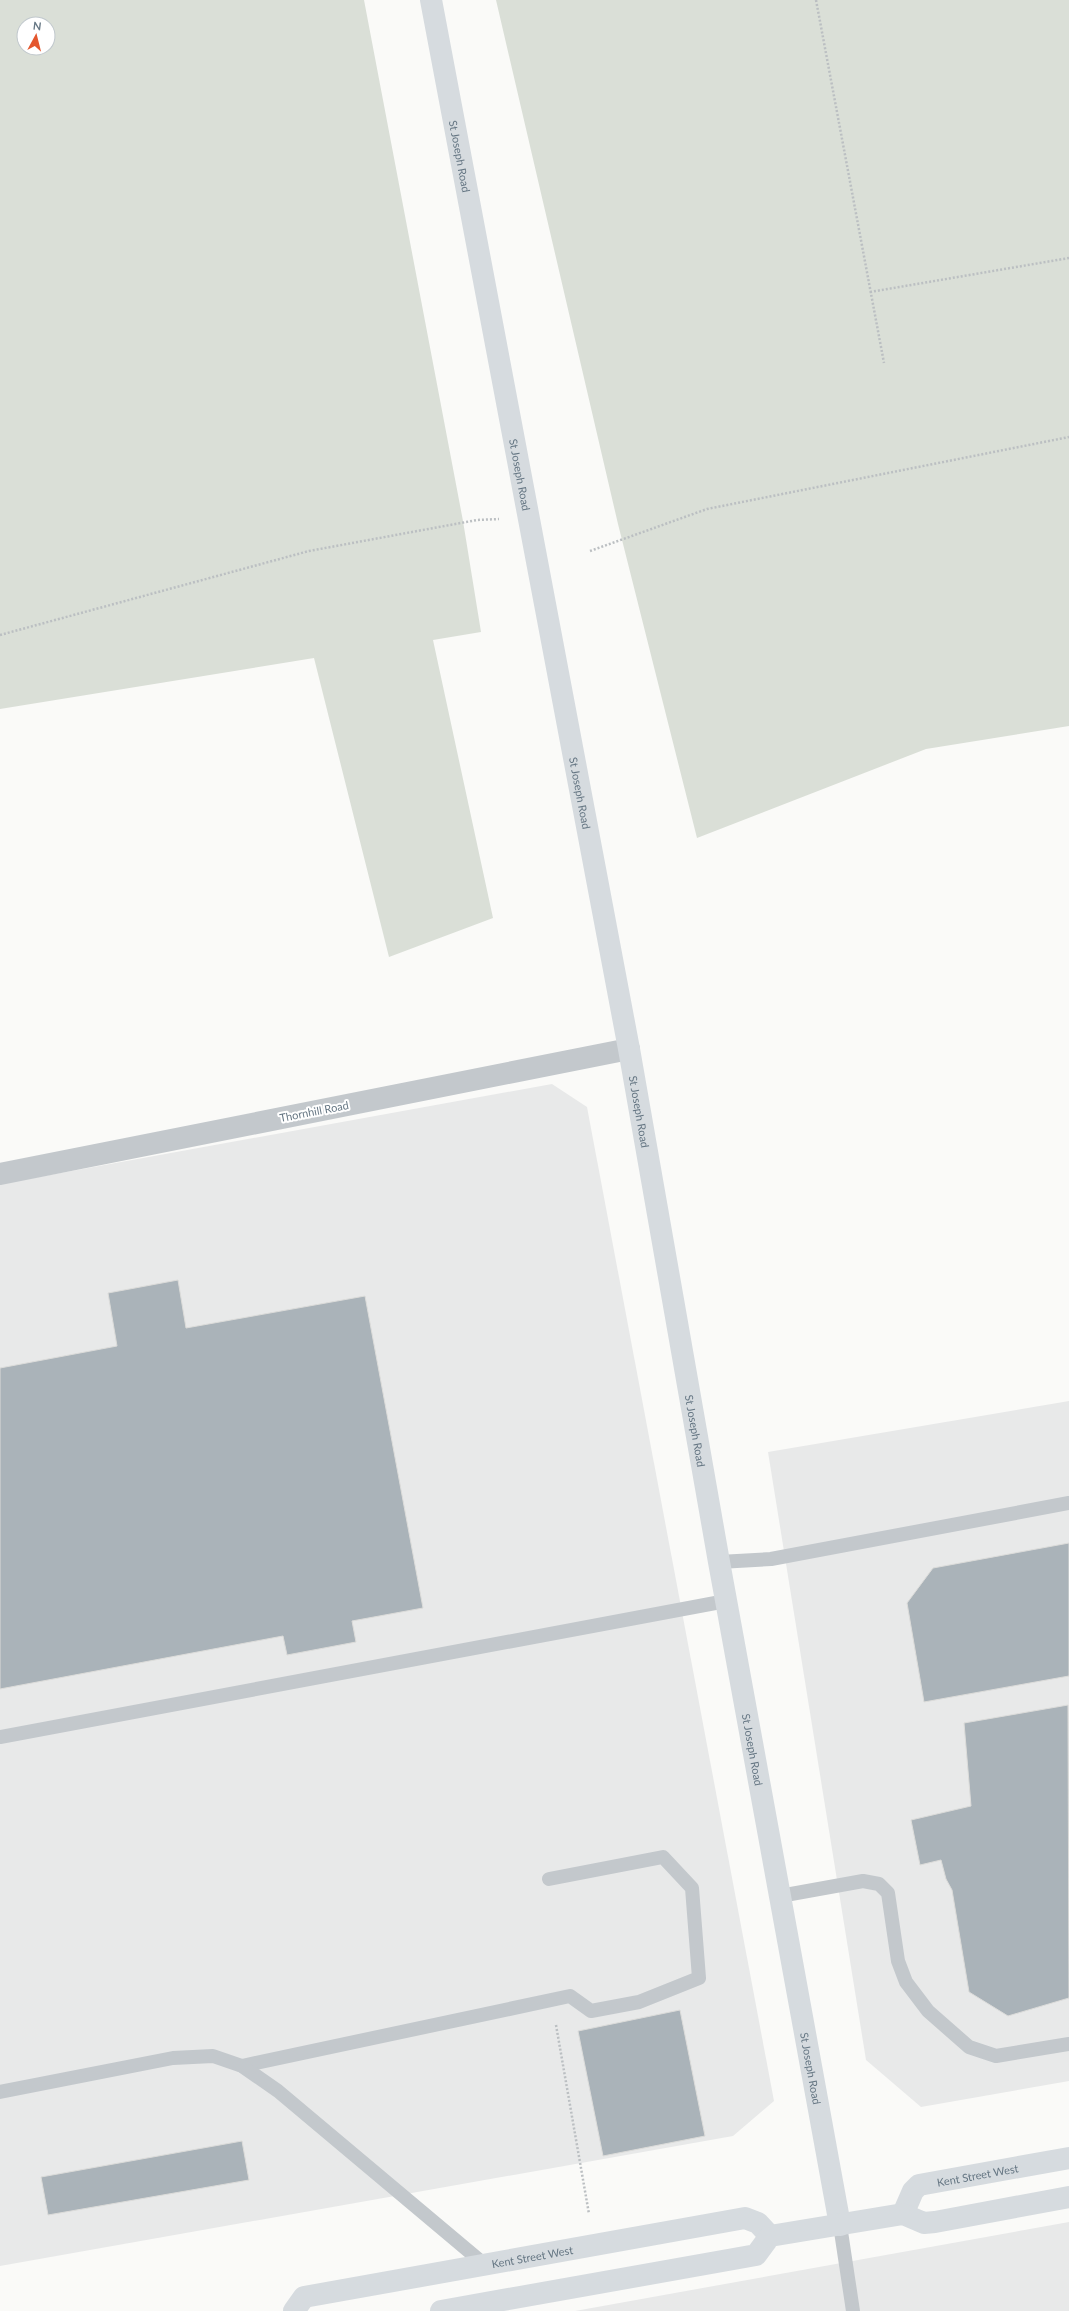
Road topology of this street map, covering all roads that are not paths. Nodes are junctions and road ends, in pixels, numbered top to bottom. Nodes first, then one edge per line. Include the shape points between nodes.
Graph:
1 (431, 0) edge
2 (629, 1049) junction
3 (0, 1174) edge
4 (1069, 1503) edge
5 (719, 1562) junction
6 (726, 1600) junction
7 (0, 1737) edge
8 (549, 1879) dead end
9 (780, 1896) junction
10 (1069, 2044) edge
11 (242, 2066) junction
12 (0, 2092) edge
13 (1069, 2158) edge
14 (1069, 2198) edge
15 (903, 2214) junction
16 (840, 2225) junction
17 (770, 2236) junction
18 (484, 2264) junction
19 (294, 2311) edge
20 (440, 2311) edge
21 (852, 2311) edge

1 - 2 street, St Joseph Road
2 - 3 street, Thornhill Road
2 - 5 street, St Joseph Road
4 - 5 lane via 771,1560
5 - 6 street, St Joseph Road
6 - 7 lane
6 - 9 street, St Joseph Road
8 - 11 lane via 663,1857 692,1888 700,1978 639,2002 591,2011 570,1996
9 - 10 lane via 863,1881 879,1884 888,1893 898,1961 906,1982 928,2011 969,2047 996,2056
9 - 16 street, St Joseph Road
11 - 12 lane via 213,2056 173,2058
11 - 18 lane via 278,2091
13 - 15 street, Kent Street West via 919,2185 913,2191
14 - 15 street via 930,2222 916,2221
15 - 16 street
16 - 17 street
16 - 21 lane
17 - 18 street, Kent Street West via 758,2223 745,2218
17 - 20 street via 756,2254
18 - 19 street, Kent Street West via 304,2297

